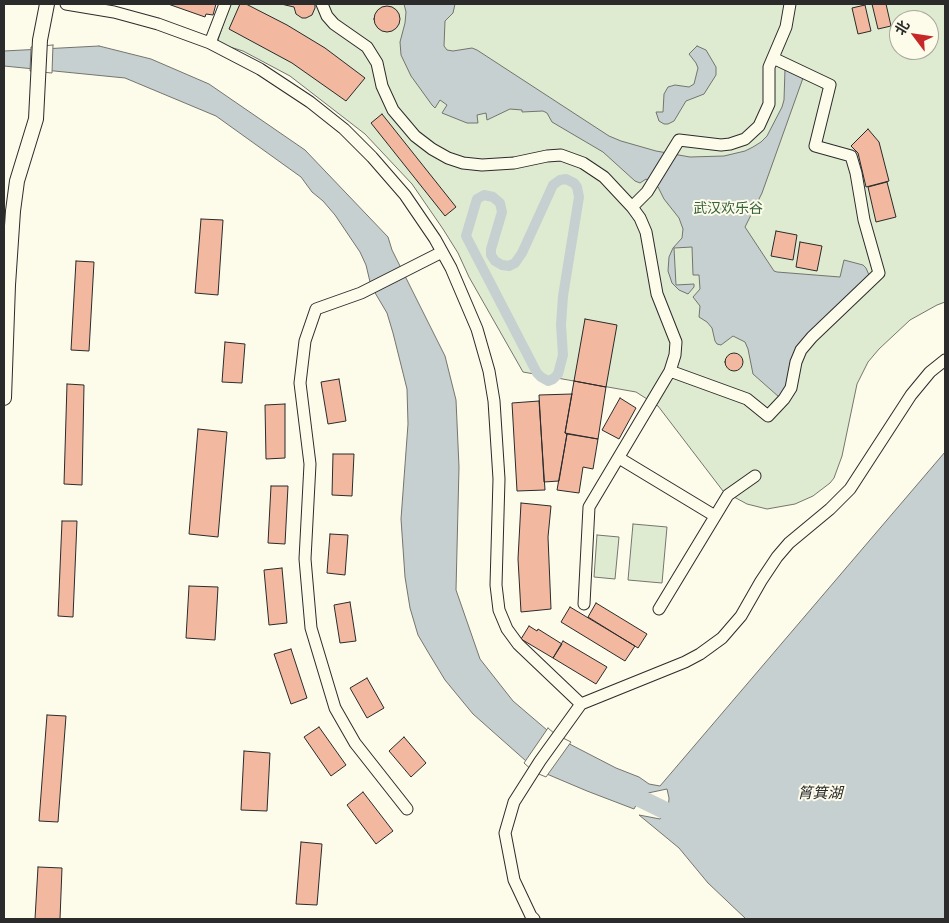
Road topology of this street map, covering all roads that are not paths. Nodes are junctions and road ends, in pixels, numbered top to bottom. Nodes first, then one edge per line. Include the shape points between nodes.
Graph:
1 (47, 4) edge
2 (66, 4) edge
3 (225, 4) edge
4 (322, 4) edge
5 (790, 4) edge
6 (210, 43) junction
7 (772, 58) junction
8 (632, 206) junction
9 (442, 252) junction
10 (945, 360) edge
11 (670, 372) junction
12 (4, 398) edge
13 (619, 458) junction
14 (755, 476) dead end
15 (715, 516) junction
16 (584, 604) dead end
17 (659, 609) dead end
18 (581, 704) junction
19 (407, 809) dead end
20 (534, 919) edge

1 - 12 main road via 40,40 36,119 18,181 14,211
2 - 6 street via 127,15
3 - 6 street
4 - 8 street via 334,24 368,47 393,110 427,146 448,158 473,165 567,156 604,177
5 - 7 street via 786,27
6 - 9 street via 285,84 344,129 405,195
7 - 8 street via 767,111 752,134 721,145 679,140 643,197
7 - 11 street via 830,85 814,146 851,156 864,220 880,273 800,350 791,388 768,416 746,399
8 - 11 street via 646,232 658,294 676,342 676,355
9 - 18 street via 477,329 494,401 499,479 496,585 499,610 518,644
9 - 19 street via 361,293 316,309 305,341 300,383 310,464 305,559 312,628 335,708 355,743
10 - 18 street via 911,395 850,489 777,557 741,616 722,638 685,662
11 - 13 street
13 - 15 street
13 - 16 street via 589,507
14 - 15 street via 728,495
15 - 17 street
18 - 20 street via 524,785 514,802 505,833 514,880

